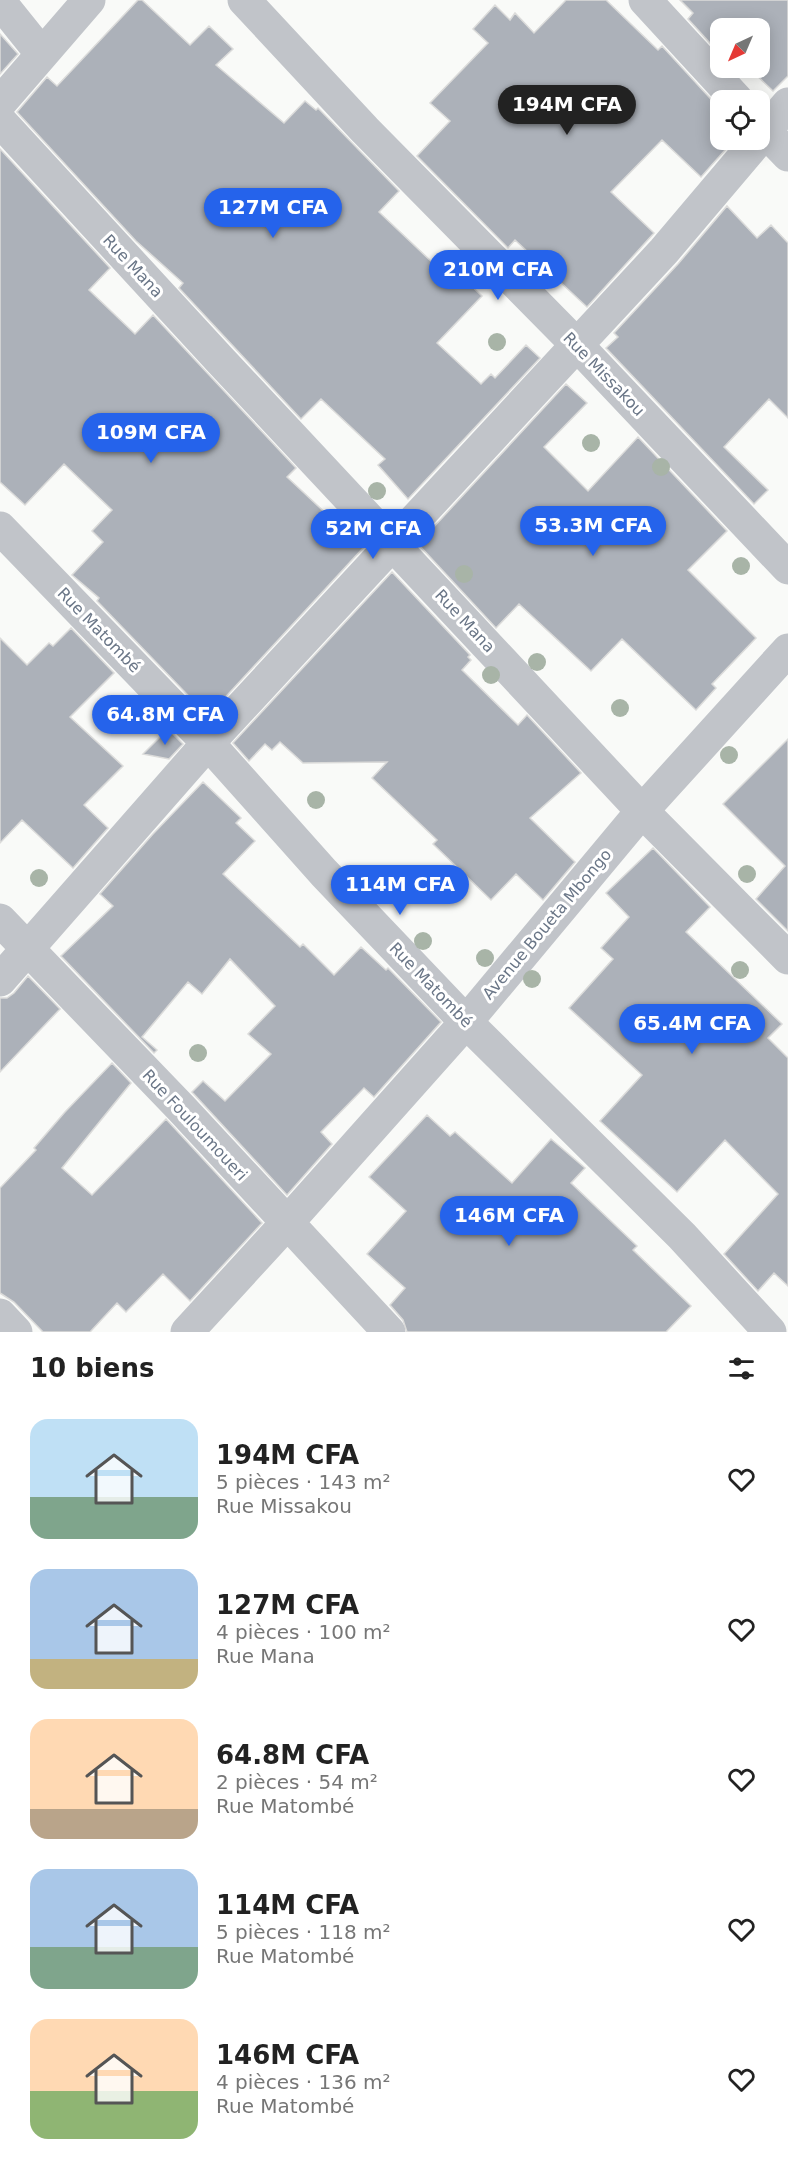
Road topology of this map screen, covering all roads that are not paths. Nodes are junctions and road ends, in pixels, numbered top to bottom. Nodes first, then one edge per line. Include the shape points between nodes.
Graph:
1 (89, 0) edge
2 (244, 0) edge
3 (645, 0) edge
4 (0, 2) edge
5 (41, 53) junction
6 (728, 90) edge
7 (0, 103) edge
8 (788, 104) edge
9 (0, 121) edge
10 (770, 123) edge
11 (770, 141) edge
12 (746, 150) edge
13 (788, 155) edge
14 (577, 345) junction
15 (0, 528) edge
16 (392, 543) junction
17 (788, 568) edge
18 (788, 650) edge
19 (208, 743) junction
20 (642, 811) junction
21 (0, 920) edge
22 (27, 948) junction
23 (788, 958) edge
24 (0, 980) edge
25 (466, 1022) junction
26 (286, 1224) junction
27 (0, 1315) edge
28 (16, 1332) edge
29 (186, 1332) edge
30 (389, 1332) edge
31 (770, 1332) edge

1 - 5 street
2 - 14 street, Rue Missakou via 365,130
3 - 6 street
4 - 5 street
5 - 7 street
8 - 10 street
9 - 16 street, Rue Mana
11 - 13 street
12 - 14 street via 664,251
14 - 16 street
14 - 17 street, Rue Missakou
15 - 19 street, Rue Matombé
16 - 19 street
16 - 20 street, Rue Mana
18 - 20 street, Avenue Boueta Mbongo
19 - 22 street
19 - 25 street, Rue Matombé via 324,873
20 - 23 street, Rue Mana
20 - 25 street, Avenue Boueta Mbongo
21 - 22 street, Rue Fouloumoueri
22 - 24 street
22 - 26 street, Rue Fouloumoueri
25 - 26 street, Avenue Boueta Mbongo
25 - 31 street, Rue Matombé via 682,1236
26 - 29 street, Avenue Boueta Mbongo
26 - 30 street, Rue Fouloumoueri
27 - 28 street

